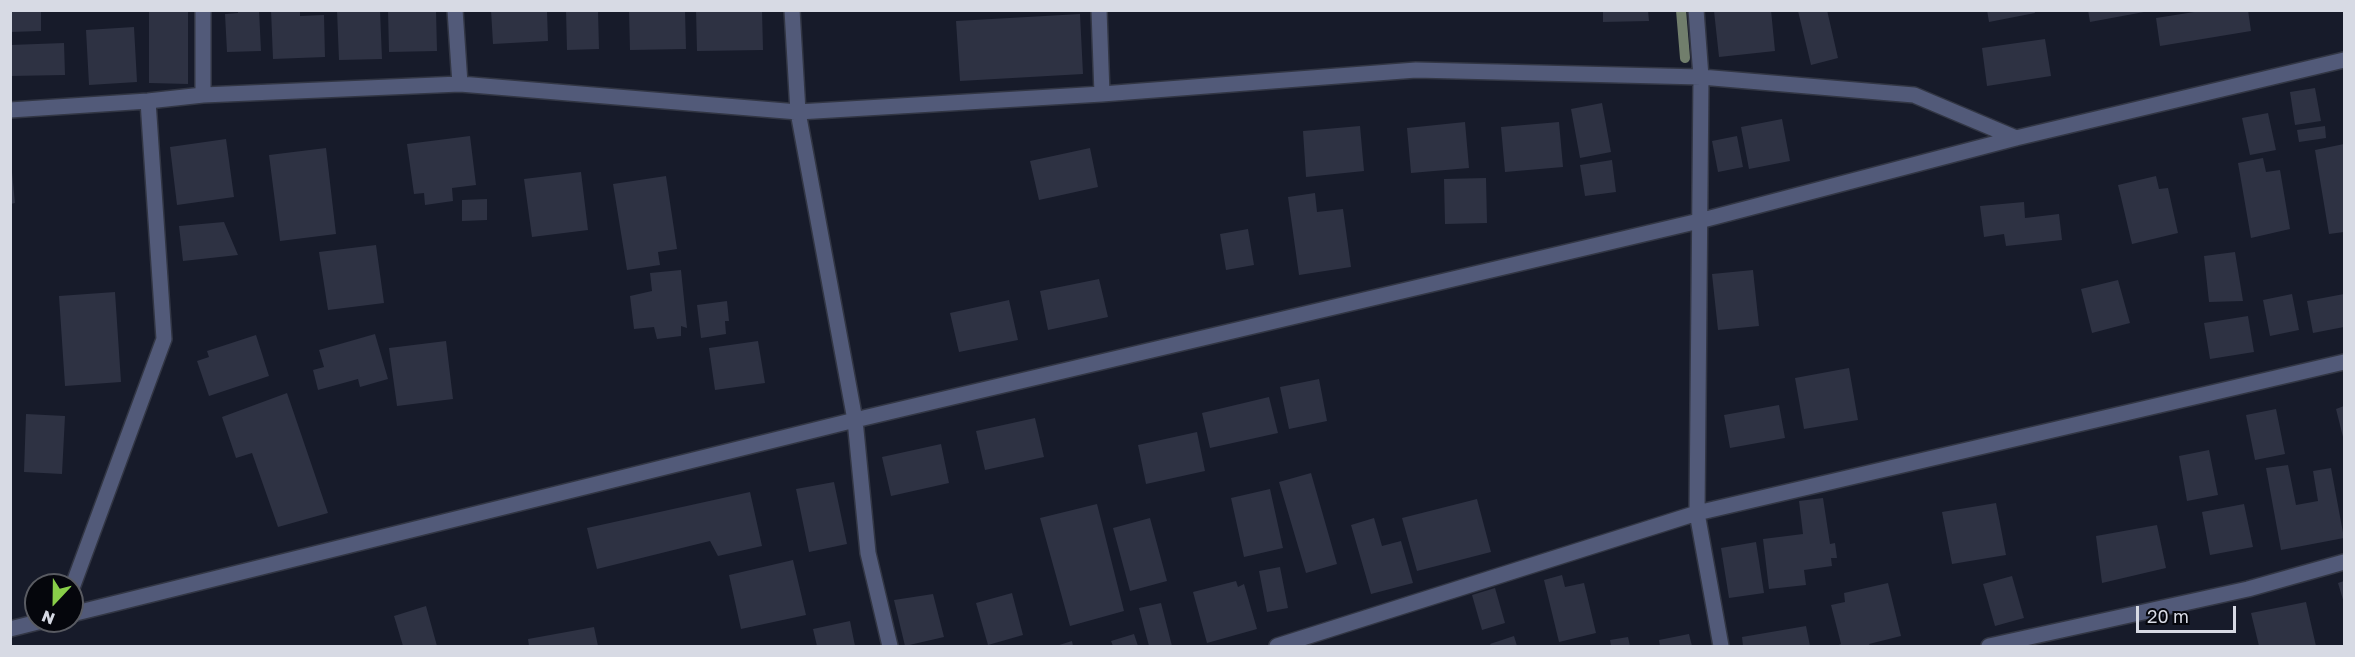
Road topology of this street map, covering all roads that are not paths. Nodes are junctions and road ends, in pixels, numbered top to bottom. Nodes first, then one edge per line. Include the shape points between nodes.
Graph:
1 (203, 10) edge
2 (454, 10) edge
3 (792, 10) edge
4 (1099, 10) edge
5 (1696, 10) edge
6 (2344, 60) edge
7 (1701, 77) junction
8 (460, 84) junction
9 (1102, 94) junction
10 (203, 95) junction
11 (148, 101) junction
12 (10, 110) edge
13 (798, 112) junction
14 (2016, 138) junction
15 (1699, 221) junction
16 (2344, 362) edge
17 (855, 420) junction
18 (1697, 513) junction
19 (2344, 562) edge
20 (78, 573) edge
21 (84, 611) edge
22 (890, 646) edge
23 (1277, 646) edge
24 (1721, 646) edge
25 (1989, 646) edge

1 - 10 street
2 - 8 street
3 - 13 street
4 - 9 street
5 - 7 street
6 - 14 street
7 - 9 street via 1416,70
7 - 14 street via 1914,95
7 - 15 street
8 - 10 street
8 - 13 street
9 - 13 street
10 - 11 street
11 - 12 street
11 - 20 street via 165,339
13 - 17 street
14 - 15 street
15 - 17 street
15 - 18 street
16 - 18 street
17 - 21 street
17 - 22 street via 868,553
18 - 23 street
18 - 24 street
19 - 25 street via 2248,589

